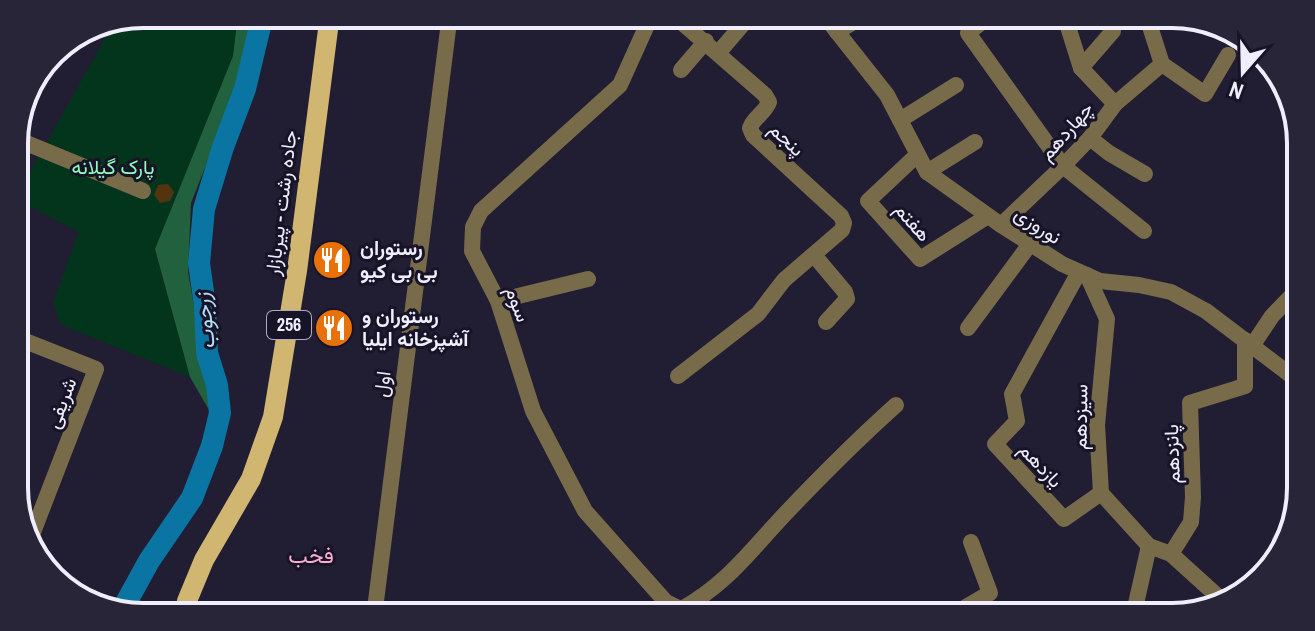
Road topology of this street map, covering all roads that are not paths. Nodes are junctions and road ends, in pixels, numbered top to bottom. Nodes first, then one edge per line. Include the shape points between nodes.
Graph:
1 (328, 28) edge
2 (448, 28) edge
3 (646, 28) edge
4 (690, 28) edge
5 (740, 28) edge
6 (834, 28) edge
7 (844, 28) edge
8 (974, 28) edge
9 (1068, 28) edge
10 (1150, 28) edge
11 (1113, 31) dead end
12 (837, 32) junction
13 (706, 41) junction
14 (719, 52) junction
15 (1228, 55) dead end
16 (1162, 64) junction
17 (1081, 68) junction
18 (681, 70) dead end
19 (956, 85) dead end
20 (1115, 104) junction
21 (900, 120) junction
22 (1090, 138) junction
23 (975, 142) dead end
24 (28, 144) edge
25 (917, 155) junction
26 (1063, 166) junction
27 (927, 172) junction
28 (1145, 174) dead end
29 (143, 191) dead end
30 (994, 220) junction
31 (1144, 231) dead end
32 (1030, 244) junction
33 (814, 255) junction
34 (1083, 273) junction
35 (588, 279) dead end
36 (1287, 300) edge
37 (498, 301) junction
38 (826, 322) dead end
39 (968, 328) dead end
40 (28, 342) edge
41 (1248, 343) junction
42 (1287, 372) edge
43 (678, 376) dead end
44 (896, 405) dead end
45 (1101, 493) junction
46 (35, 527) edge
47 (971, 542) dead end
48 (1149, 546) junction
49 (1171, 554) junction
50 (1215, 594) edge
51 (187, 603) edge
52 (376, 603) edge
53 (668, 603) edge
54 (698, 603) edge
55 (973, 603) edge
56 (1136, 603) edge

1 - 51 main road, جاده رشت - پیربازار / 256 via 273,417 251,479 204,560
2 - 52 street, اول
3 - 37 street, سوم via 620,85 481,211 473,227 472,251
4 - 13 street, پنجم
5 - 14 street
6 - 12 street, نوروزی
7 - 12 street
8 - 26 street via 968,33
9 - 17 street
10 - 16 street
11 - 17 street
12 - 21 street, نوروزی
13 - 14 street, پنجم
13 - 18 street
14 - 33 street, پنجم via 769,102 752,122 753,135 841,216 842,230
15 - 16 street via 1205,94
16 - 20 street, چهاردهم
17 - 20 street
19 - 21 street
20 - 22 street, چهاردهم
21 - 25 street, نوروزی
22 - 26 street, چهاردهم
22 - 28 street
23 - 27 street
24 - 29 street
25 - 27 street, نوروزی
25 - 30 street, هفتم via 868,201 920,259
26 - 30 street, چهاردهم
26 - 31 street
27 - 30 street, نوروزی
30 - 32 street, نوروزی
32 - 34 street, نوروزی
32 - 39 street
33 - 38 street via 847,299
33 - 43 street via 784,280 758,314
34 - 41 street, نوروزی via 1100,281 1171,292
34 - 45 street, سیزدهم via 1107,319 1097,425
34 - 45 street, یازدهم via 1012,394 1017,421 995,444 1064,519
35 - 37 street
36 - 41 street
37 - 53 street, سوم via 533,411 585,511
40 - 46 street, شریفی via 96,369
41 - 42 street, نوروزی
41 - 49 street, پانزدهم via 1245,386 1190,403 1191,522
44 - 54 street
45 - 48 street
47 - 55 street via 990,593
48 - 49 street
48 - 56 street
49 - 50 street

